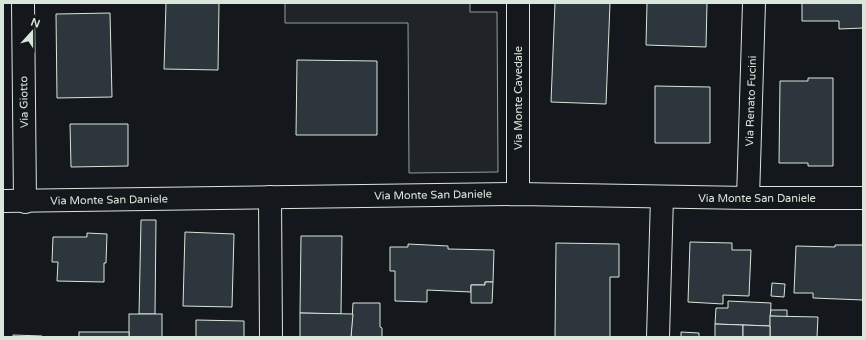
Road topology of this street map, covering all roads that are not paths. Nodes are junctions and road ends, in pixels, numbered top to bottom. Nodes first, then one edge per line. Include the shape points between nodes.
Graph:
1 (23, 3) edge
2 (518, 3) edge
3 (754, 3) edge
4 (518, 194) junction
5 (270, 197) junction
6 (662, 197) junction
7 (748, 198) junction
8 (863, 198) edge
9 (3, 201) edge
10 (25, 202) junction
11 (271, 337) edge
12 (658, 337) edge

1 - 10 street, Via Giotto
2 - 4 street, Via Monte Cavedale
3 - 7 street, Via Renato Fucini
4 - 5 street, Via Monte San Daniele
4 - 6 street, Via Monte San Daniele
5 - 10 street, Via Monte San Daniele
5 - 11 street
6 - 7 street, Via Monte San Daniele
6 - 12 street
7 - 8 street, Via Monte San Daniele
9 - 10 street, Via Monte San Daniele

